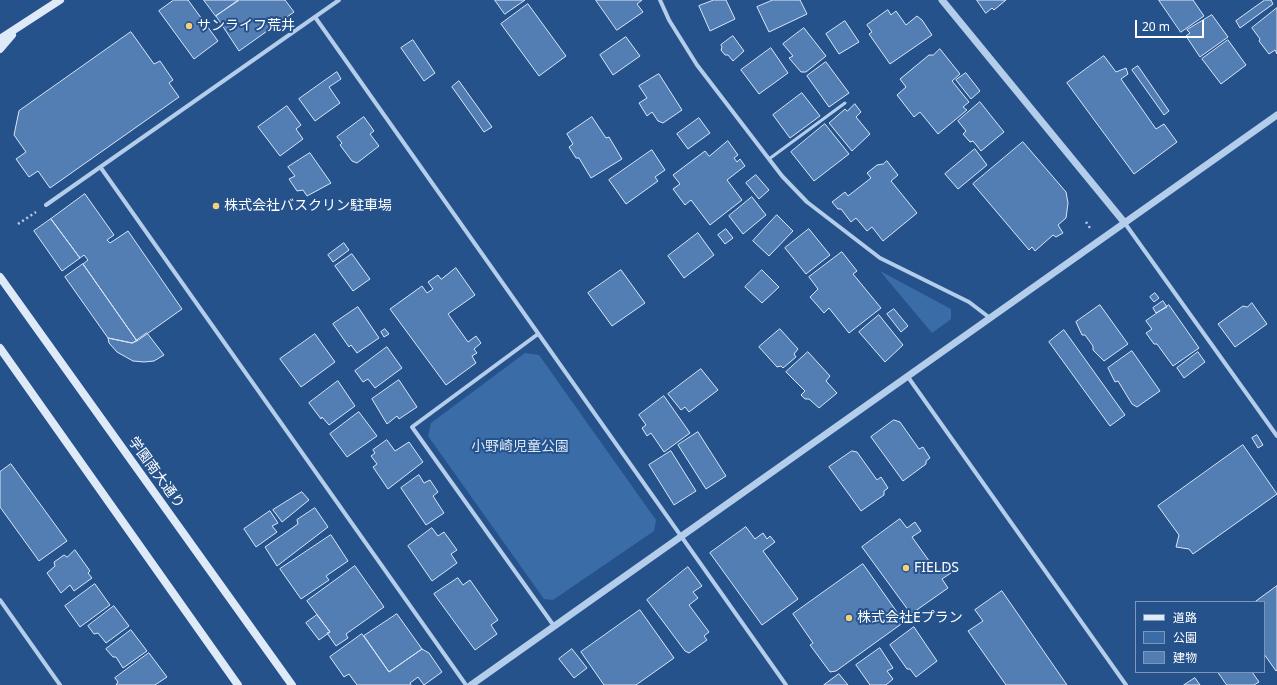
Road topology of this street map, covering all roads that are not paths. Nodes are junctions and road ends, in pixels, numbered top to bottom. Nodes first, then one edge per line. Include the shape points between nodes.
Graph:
1 (60, 0) edge
2 (339, 0) edge
3 (660, 0) edge
4 (942, 0) edge
5 (314, 17) junction
6 (17, 28) junction
7 (0, 39) edge
8 (0, 50) edge
9 (845, 103) dead end
10 (1277, 115) edge
11 (770, 159) junction
12 (101, 168) junction
13 (46, 205) road end
14 (1124, 222) junction
15 (0, 276) edge
16 (990, 319) junction
17 (538, 334) junction
18 (0, 348) edge
19 (908, 378) junction
20 (1277, 436) edge
21 (681, 538) junction
22 (0, 600) edge
23 (554, 626) junction
24 (60, 685) edge
25 (238, 685) edge
26 (292, 685) edge
27 (466, 685) edge
28 (471, 685) edge
29 (786, 685) edge
30 (1126, 685) edge

1 - 6 main road
2 - 5 street
3 - 11 street via 669,20 697,65
4 - 14 street
5 - 12 street
5 - 17 street
6 - 7 main road
6 - 8 main road
9 - 11 lane
10 - 14 street
11 - 16 street via 807,202 880,258 969,302
12 - 13 street
12 - 27 street
14 - 16 street
14 - 20 street
15 - 26 main road, 学園南大通り
16 - 19 street
17 - 21 street
17 - 23 street via 412,427
18 - 25 main road
19 - 21 street
19 - 30 street
21 - 23 street
21 - 29 street
22 - 24 street
23 - 28 street

